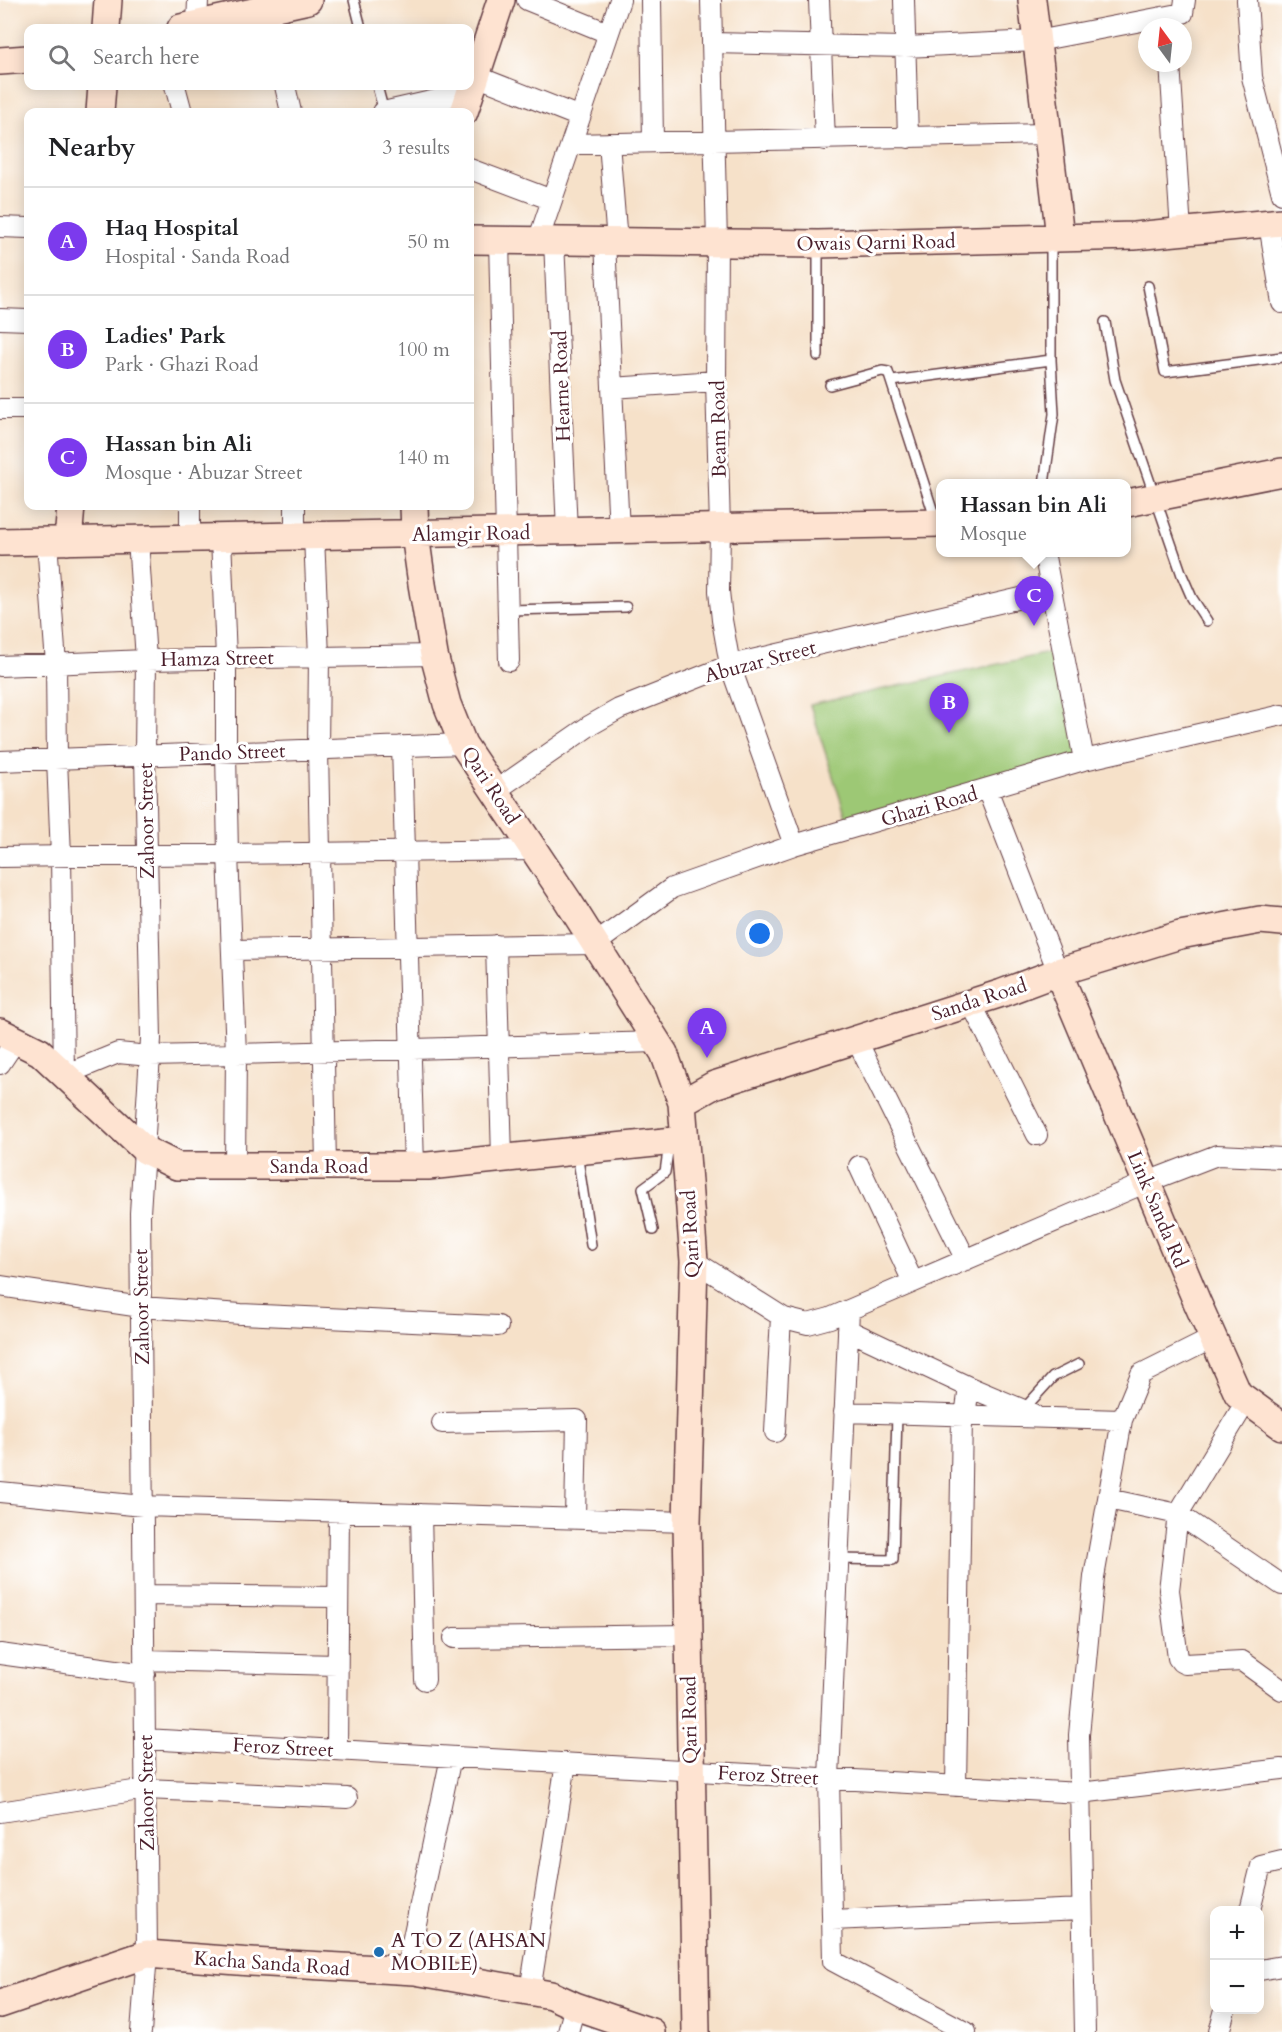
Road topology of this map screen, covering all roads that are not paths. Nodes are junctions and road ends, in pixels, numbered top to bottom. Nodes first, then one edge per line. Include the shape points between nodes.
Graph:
1 (108, 0) edge
2 (354, 0) edge
3 (501, 0) edge
4 (527, 0) edge
5 (620, 0) edge
6 (651, 0) edge
7 (711, 0) edge
8 (819, 0) edge
9 (904, 0) edge
10 (1032, 0) edge
11 (1185, 0) edge
12 (1247, 0) edge
13 (300, 1) edge
14 (192, 18) edge
15 (1173, 18) edge
16 (270, 19) edge
17 (106, 24) edge
18 (360, 24) edge
19 (1138, 26) edge
20 (608, 33) junction
21 (1037, 42) junction
22 (712, 43) junction
23 (821, 45) junction
24 (905, 47) junction
25 (24, 59) edge
26 (0, 61) edge
27 (1171, 72) edge
28 (474, 82) edge
29 (102, 90) edge
30 (177, 90) edge
31 (286, 90) edge
32 (378, 90) edge
33 (470, 94) edge
34 (100, 108) edge
35 (181, 108) edge
36 (290, 108) edge
37 (383, 108) edge
38 (403, 108) edge
39 (580, 117) junction
40 (1048, 134) junction
41 (908, 138) junction
42 (825, 140) junction
43 (653, 142) junction
44 (609, 143) junction
45 (715, 143) junction
46 (571, 144) junction
47 (474, 171) edge
48 (1282, 194) edge
49 (552, 200) junction
50 (1276, 223) edge
51 (0, 227) edge
52 (24, 228) edge
53 (1181, 231) junction
54 (1055, 237) junction
55 (474, 240) edge
56 (499, 240) junction
57 (546, 241) junction
58 (611, 242) junction
59 (717, 243) junction
60 (818, 244) junction
61 (1148, 286) dead end
62 (1282, 303) edge
63 (0, 319) edge
64 (24, 320) edge
65 (1105, 322) dead end
66 (818, 356) dead end
67 (1282, 357) edge
68 (1051, 360) junction
69 (717, 381) junction
70 (892, 381) junction
71 (830, 385) dead end
72 (612, 388) junction
73 (0, 409) edge
74 (24, 409) edge
75 (1282, 472) edge
76 (1045, 479) edge
77 (1155, 497) junction
78 (1131, 502) edge
79 (70, 510) edge
80 (190, 510) edge
81 (296, 510) edge
82 (414, 510) edge
83 (936, 514) edge
84 (936, 523) edge
85 (720, 528) junction
86 (567, 531) junction
87 (619, 531) junction
88 (506, 533) junction
89 (415, 534) junction
90 (304, 536) junction
91 (190, 538) junction
92 (221, 538) junction
93 (138, 539) junction
94 (58, 541) junction
95 (0, 543) edge
96 (1045, 557) edge
97 (1051, 591) junction
98 (626, 607) dead end
99 (509, 610) junction
100 (1207, 621) dead end
101 (434, 655) junction
102 (319, 657) junction
103 (226, 658) junction
104 (146, 660) junction
105 (509, 661) dead end
106 (56, 664) junction
107 (730, 665) junction
108 (0, 666) edge
109 (1282, 715) edge
110 (463, 744) junction
111 (402, 746) junction
112 (318, 749) junction
113 (225, 753) junction
114 (145, 756) junction
115 (57, 759) junction
116 (1084, 760) junction
117 (0, 761) edge
118 (987, 789) junction
119 (495, 791) junction
120 (794, 845) junction
121 (534, 850) junction
122 (405, 852) junction
123 (320, 853) junction
124 (228, 854) junction
125 (147, 855) junction
126 (61, 856) junction
127 (0, 857) edge
128 (1282, 922) edge
129 (595, 944) junction
130 (496, 945) junction
131 (408, 947) junction
132 (322, 948) junction
133 (232, 950) junction
134 (1058, 972) junction
135 (970, 1003) junction
136 (8, 1036) edge
137 (856, 1039) junction
138 (657, 1042) junction
139 (499, 1047) junction
140 (410, 1049) junction
141 (324, 1052) junction
142 (236, 1054) junction
143 (150, 1056) junction
144 (0, 1064) edge
145 (64, 1075) junction
146 (682, 1103) junction
147 (1037, 1135) dead end
148 (677, 1141) junction
149 (145, 1150) junction
150 (577, 1151) junction
151 (502, 1158) junction
152 (1282, 1158) edge
153 (234, 1166) junction
154 (326, 1166) junction
155 (414, 1166) junction
156 (859, 1166) dead end
157 (1147, 1182) junction
158 (653, 1230) dead end
159 (591, 1245) dead end
160 (966, 1260) junction
161 (694, 1261) junction
162 (913, 1282) junction
163 (0, 1286) edge
164 (141, 1307) junction
165 (781, 1316) junction
166 (848, 1320) junction
167 (498, 1326) dead end
168 (1213, 1338) junction
169 (1078, 1364) dead end
170 (969, 1387) junction
171 (1247, 1400) junction
172 (1023, 1410) junction
173 (844, 1412) junction
174 (897, 1414) junction
175 (963, 1416) junction
176 (1044, 1418) junction
177 (1122, 1420) junction
178 (442, 1423) dead end
179 (1282, 1426) edge
180 (775, 1432) dead end
181 (0, 1492) edge
182 (1108, 1499) junction
183 (143, 1506) junction
184 (339, 1512) junction
185 (421, 1514) junction
186 (1178, 1514) junction
187 (575, 1518) junction
188 (687, 1522) junction
189 (838, 1559) junction
190 (1282, 1585) edge
191 (144, 1595) junction
192 (338, 1597) junction
193 (688, 1635) junction
194 (453, 1638) dead end
195 (0, 1654) edge
196 (338, 1665) junction
197 (145, 1667) junction
198 (425, 1680) dead end
199 (1282, 1690) edge
200 (146, 1739) junction
201 (337, 1750) junction
202 (451, 1757) junction
203 (567, 1763) junction
204 (1282, 1769) edge
205 (690, 1770) junction
206 (829, 1778) junction
207 (956, 1786) junction
208 (146, 1789) junction
209 (1080, 1793) junction
210 (347, 1798) dead end
211 (0, 1812) edge
212 (1282, 1861) edge
213 (1251, 1906) edge
214 (1082, 1909) junction
215 (832, 1920) junction
216 (147, 1954) junction
217 (1282, 1966) edge
218 (1264, 1969) edge
219 (406, 1971) junction
220 (530, 1991) junction
221 (0, 2004) edge
222 (575, 2006) junction
223 (1224, 2014) edge
224 (141, 2032) edge
225 (568, 2032) edge
226 (651, 2032) edge
227 (696, 2032) edge
228 (966, 2032) edge
229 (1085, 2032) edge
230 (1219, 2032) edge

1 - 17 main road
2 - 18 lane
3 - 28 main road
4 - 20 street
5 - 20 street
6 - 43 street
7 - 22 street, Beam Road
8 - 23 street
9 - 24 street
10 - 21 main road
11 - 15 street via 1183,13
12 - 48 street via 1252,77
13 - 16 main road
14 - 16 main road
19 - 21 street
20 - 39 street
21 - 24 street
21 - 40 main road
22 - 23 street
22 - 45 street, Beam Road
23 - 24 street
23 - 42 street
24 - 41 street
25 - 26 main road
27 - 53 street
29 - 34 main road
30 - 35 street
31 - 36 street
32 - 37 lane
33 - 38 street
33 - 39 street
39 - 46 street
40 - 41 street
40 - 54 main road
41 - 42 street
42 - 45 street
43 - 44 street
43 - 45 street
44 - 46 street
44 - 58 street
45 - 59 street, Beam Road
46 - 49 street
47 - 49 street
49 - 57 street
50 - 53 main road, Owais Qarni Road
50 - 62 street
51 - 52 street
53 - 54 main road, Owais Qarni Road
54 - 60 main road, Owais Qarni Road
54 - 68 lane
55 - 56 main road, Owais Qarni Road
56 - 57 main road, Owais Qarni Road
56 - 88 street
57 - 58 main road, Owais Qarni Road
57 - 86 street, Hearne Road
58 - 59 main road, Owais Qarni Road
58 - 72 street
59 - 60 main road, Owais Qarni Road
59 - 69 street, Beam Road
60 - 66 lane
61 - 67 lane via 1165,372
63 - 64 street
65 - 77 lane via 1115,380
68 - 70 lane
68 - 76 lane via 1054,414
69 - 72 street
69 - 85 street, Beam Road
70 - 71 lane via 888,372 882,371
70 - 83 lane
72 - 87 street
73 - 74 street
75 - 77 main road
77 - 78 main road
77 - 100 lane via 1182,575
79 - 94 main road
80 - 91 street
81 - 90 street
82 - 89 main road, Qari Road
84 - 85 main road, Alamgir Road
85 - 87 main road, Alamgir Road
85 - 107 street, Beam Road via 719,591
86 - 87 main road, Alamgir Road
86 - 88 main road, Alamgir Road
88 - 89 main road, Alamgir Road
88 - 99 street
89 - 90 main road, Alamgir Road
89 - 101 main road, Qari Road
90 - 92 main road, Alamgir Road
90 - 102 street
91 - 92 main road, Alamgir Road
91 - 93 main road, Alamgir Road
92 - 103 street
93 - 94 main road, Alamgir Road
93 - 104 street, Zahoor Street
94 - 95 main road, Alamgir Road
94 - 106 street
96 - 97 street
97 - 107 street, Abuzar Street
97 - 116 street
98 - 99 lane
99 - 105 street
101 - 102 street, Hamza Street
101 - 110 main road, Qari Road
102 - 103 street, Hamza Street
102 - 112 street
103 - 104 street, Hamza Street
103 - 113 street
104 - 106 street, Hamza Street
104 - 114 street, Zahoor Street
106 - 108 street, Hamza Street
106 - 115 street
107 - 119 street, Abuzar Street via 619,709
107 - 120 street, Beam Road
109 - 116 street, Ghazi Road
110 - 111 street, Pando Street
110 - 119 main road, Qari Road
111 - 112 street, Pando Street
111 - 122 street
112 - 113 street, Pando Street
112 - 123 street
113 - 114 street, Pando Street
113 - 124 street
114 - 115 street, Pando Street
114 - 125 street, Zahoor Street
115 - 117 street, Pando Street
115 - 126 street
116 - 118 street, Ghazi Road
118 - 120 street, Ghazi Road
118 - 134 street
119 - 121 main road, Qari Road
120 - 129 street, Ghazi Road via 672,888
121 - 122 street
121 - 129 main road, Qari Road
122 - 123 street
122 - 131 street
123 - 124 street
123 - 132 street
124 - 125 street
124 - 133 street
125 - 126 street
125 - 143 street, Zahoor Street
126 - 127 street
126 - 145 street
128 - 134 main road, Sanda Road via 1260,920 1180,935
129 - 130 street
129 - 138 main road, Qari Road
130 - 131 street
130 - 139 street
131 - 132 street
131 - 140 street
132 - 133 street
132 - 141 street
133 - 142 street
134 - 135 main road, Sanda Road
134 - 157 main road, Link Sanda Rd
135 - 137 main road, Sanda Road
135 - 147 street
136 - 144 street
136 - 145 main road, Sanda Road via 40,1052
137 - 146 main road, Sanda Road via 714,1085
137 - 160 street
138 - 139 street
138 - 146 main road, Qari Road
139 - 140 street
139 - 151 street
140 - 141 street
140 - 155 street
141 - 142 street
141 - 154 street
142 - 143 street
142 - 153 street
143 - 145 street via 118,1053
143 - 149 street, Zahoor Street
145 - 149 main road, Sanda Road
146 - 148 main road, Qari Road
148 - 150 main road, Sanda Road
148 - 158 lane via 665,1172 644,1188
148 - 161 main road, Qari Road
149 - 153 main road, Sanda Road via 177,1166
149 - 164 street, Zahoor Street via 140,1213
150 - 151 main road, Sanda Road
150 - 159 lane
151 - 155 main road, Sanda Road
152 - 157 street via 1217,1155
153 - 154 main road, Sanda Road
154 - 155 main road, Sanda Road
156 - 162 street
157 - 160 street
157 - 168 main road, Link Sanda Rd
160 - 162 street
161 - 165 street
161 - 188 main road, Qari Road
162 - 166 street
163 - 164 street
164 - 167 street
164 - 183 street, Zahoor Street
165 - 166 street via 808,1324 830,1318
165 - 180 street
166 - 170 street
166 - 173 street
168 - 171 main road, Link Sanda Rd via 1239,1394
168 - 177 street via 1141,1374
169 - 172 lane via 1053,1377
170 - 172 street
170 - 175 street
171 - 179 main road, Link Sanda Rd
171 - 186 street
172 - 176 street
173 - 174 street
173 - 189 street
174 - 175 street
174 - 189 lane via 893,1560
175 - 176 street
175 - 207 street
176 - 177 street
177 - 182 street
178 - 187 street via 577,1420
181 - 183 street
182 - 186 street
182 - 209 street via 1094,1577 1080,1724
183 - 184 street
183 - 191 street, Zahoor Street
184 - 185 street
184 - 192 street
185 - 187 street
185 - 198 street
186 - 190 street
186 - 199 street via 1169,1590 1178,1658 1185,1664 1242,1661
187 - 188 street
188 - 193 main road, Qari Road
189 - 206 street
191 - 192 street
191 - 197 street, Zahoor Street
192 - 196 street
193 - 194 street
193 - 205 main road, Qari Road
195 - 197 street
196 - 197 street
196 - 201 street
197 - 200 street, Zahoor Street
200 - 201 street, Feroz Street
200 - 208 street, Zahoor Street
201 - 202 street, Feroz Street
202 - 203 street, Feroz Street
202 - 219 street
203 - 205 street, Feroz Street
203 - 220 street
204 - 209 street, Feroz Street
205 - 206 street, Feroz Street
205 - 227 main road, Qari Road
206 - 207 street, Feroz Street
206 - 215 street
207 - 209 street, Feroz Street
208 - 210 street
208 - 211 street
208 - 216 street, Zahoor Street
209 - 214 street
212 - 213 street via 1261,1866
214 - 215 street
214 - 229 street
215 - 228 street via 833,1961
216 - 219 main road, Kacha Sanda Road
216 - 221 main road, Kacha Sanda Road
216 - 224 street, Zahoor Street
217 - 218 street
219 - 220 main road, Kacha Sanda Road
220 - 222 main road, Kacha Sanda Road
222 - 225 street
222 - 226 main road, Kacha Sanda Road
223 - 230 street

